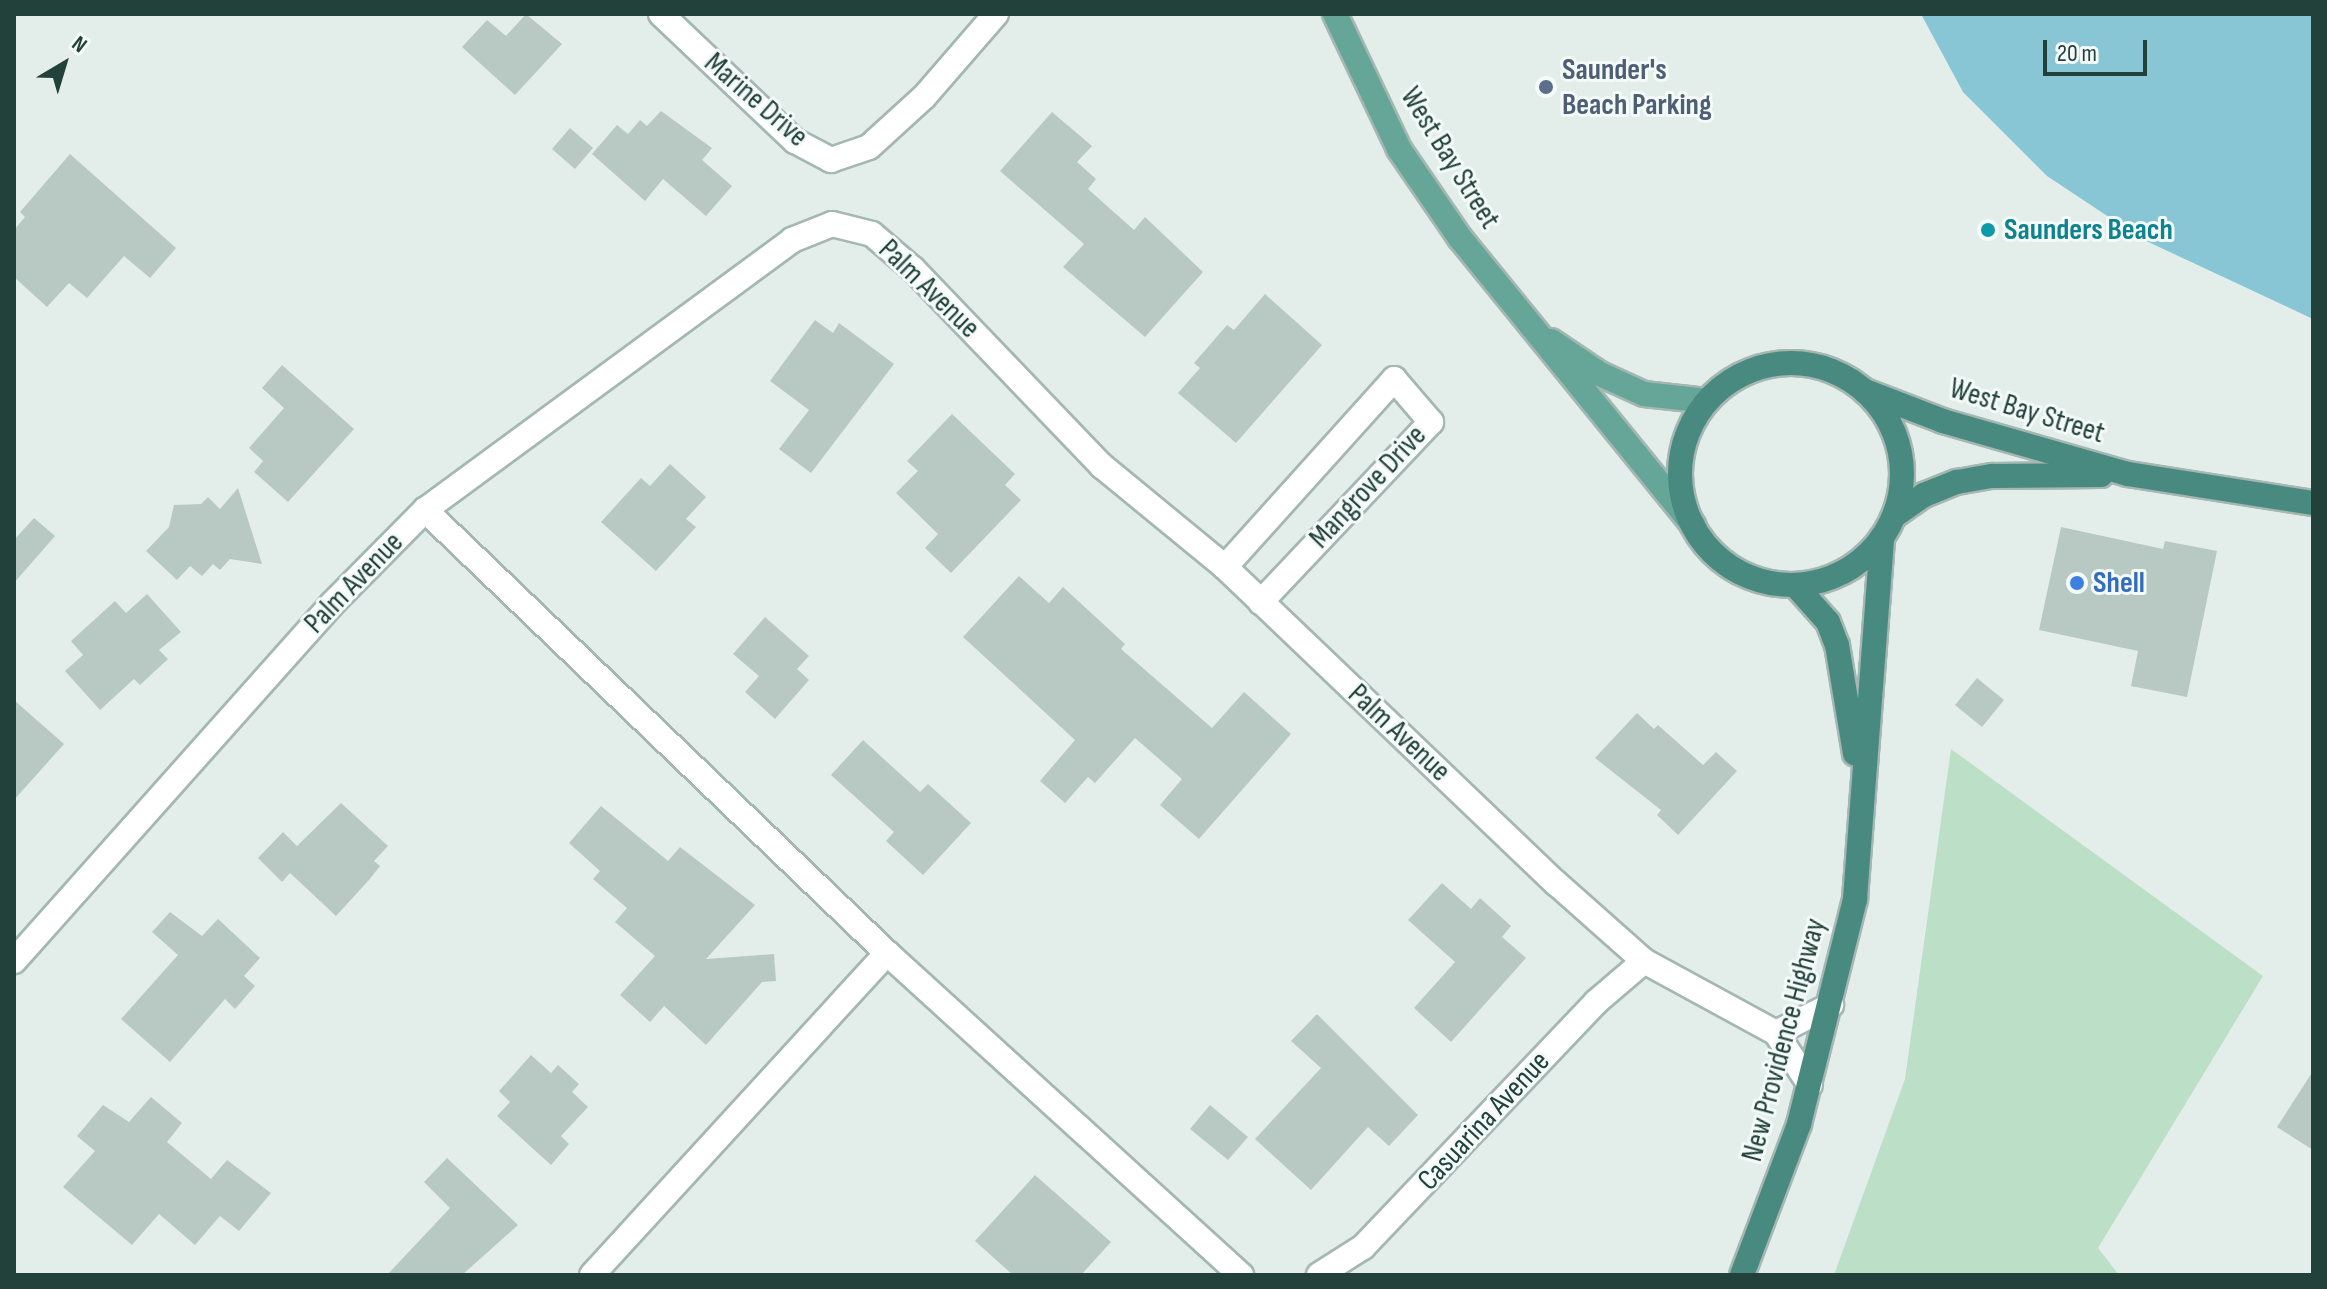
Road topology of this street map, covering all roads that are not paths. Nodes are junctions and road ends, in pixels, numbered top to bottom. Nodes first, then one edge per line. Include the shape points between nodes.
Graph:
1 (661, 14) edge
2 (996, 14) edge
3 (1335, 14) edge
4 (1529, 326) junction
5 (1863, 391) junction
6 (1707, 401) junction
7 (2128, 474) junction
8 (2313, 503) edge
9 (425, 510) junction
10 (1894, 516) junction
11 (1693, 525) junction
12 (1882, 538) junction
13 (1225, 567) junction
14 (1796, 586) junction
15 (1261, 602) junction
16 (1862, 816) junction
17 (887, 953) junction
18 (14, 961) edge
19 (1644, 961) junction
20 (1831, 1005) junction
21 (1776, 1033) junction
22 (1810, 1085) junction
23 (592, 1275) edge
24 (1241, 1275) edge
25 (1319, 1275) edge
26 (1742, 1275) edge

1 - 2 street, Marine Drive via 795,141 831,160 869,147 924,97
3 - 4 main road, West Bay Street via 1399,149
4 - 6 main road, West Bay Street via 1600,374 1644,394
4 - 11 main road, West Bay Street
5 - 6 highway, West Bay Street via 1833,372 1791,364 1750,371
5 - 7 highway, West Bay Street via 1943,421
5 - 10 highway, West Bay Street via 1879,407 1898,448 1902,471
6 - 11 highway, West Bay Street via 1692,423 1680,474
7 - 8 highway, West Bay Street
7 - 10 highway, West Bay Street via 1992,476 1957,482 1924,495
9 - 13 street, Palm Avenue via 792,240 832,224 872,234 913,269 1102,466
9 - 17 street
9 - 18 street, Palm Avenue via 321,616
10 - 12 highway, West Bay Street
11 - 14 highway, West Bay Street via 1725,564 1747,576
12 - 14 highway, West Bay Street via 1854,567
12 - 16 highway, New Providence Highway
13 - 15 street, Palm Avenue
13 - 15 street, Mangrove Drive via 1394,379 1431,422
14 - 16 highway, New Providence Highway via 1828,622 1837,645
15 - 19 street, Palm Avenue
16 - 20 highway, New Providence Highway via 1855,899
17 - 23 street
17 - 24 street
19 - 21 street, Palm Avenue
19 - 25 street, Casuarina Avenue via 1596,1002 1363,1247
20 - 21 street
20 - 22 highway, New Providence Highway
21 - 22 street, Palm Avenue
22 - 26 highway, New Providence Highway

